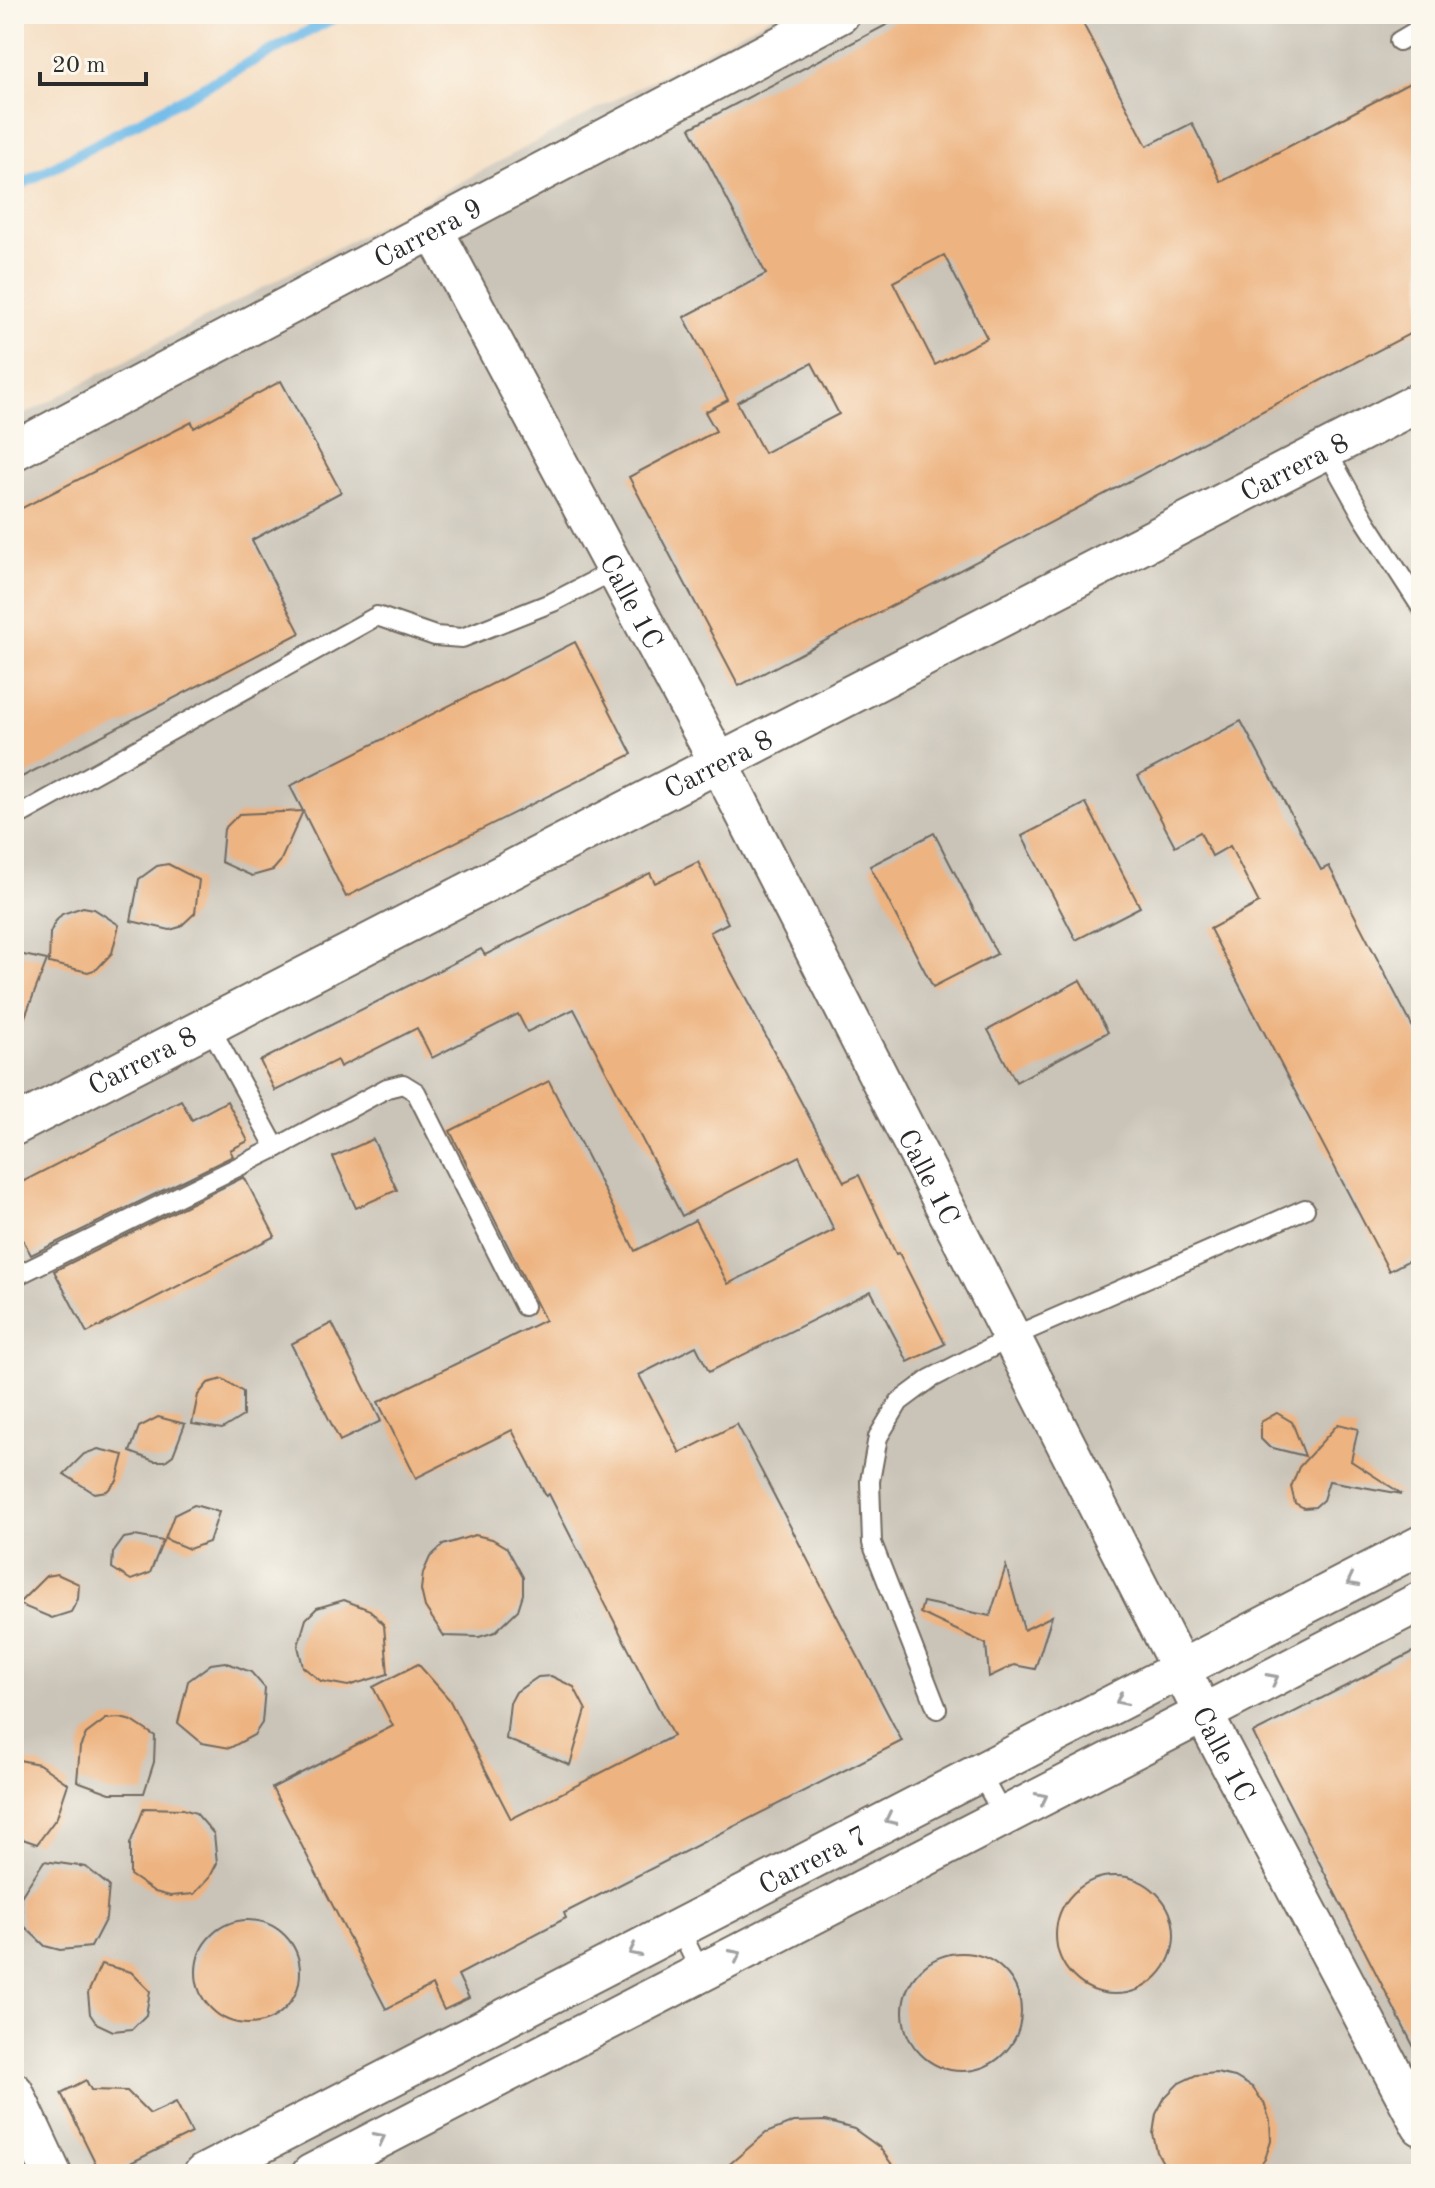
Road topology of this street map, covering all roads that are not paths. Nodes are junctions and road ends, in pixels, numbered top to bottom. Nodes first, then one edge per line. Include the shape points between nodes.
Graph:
1 (840, 14) edge
2 (1421, 28) edge
3 (1399, 41) dead end
4 (433, 229) junction
5 (1421, 401) edge
6 (1326, 450) junction
7 (14, 451) edge
8 (615, 570) junction
9 (1421, 607) edge
10 (719, 763) junction
11 (14, 818) edge
12 (209, 1025) junction
13 (14, 1126) edge
14 (276, 1148) junction
15 (1305, 1209) dead end
16 (14, 1277) edge
17 (524, 1306) dead end
18 (1012, 1337) junction
19 (1421, 1545) edge
20 (1421, 1601) edge
21 (1181, 1669) junction
22 (937, 1709) dead end
23 (1204, 1715) junction
24 (980, 1773) junction
25 (1004, 1817) junction
26 (679, 1928) junction
27 (701, 1973) junction
28 (14, 2092) edge
29 (1421, 2126) edge
30 (267, 2159) edge
31 (52, 2174) edge
32 (203, 2174) edge
33 (311, 2174) edge

1 - 4 street, Carrera 9
2 - 3 lane
4 - 7 street, Carrera 9
4 - 8 street, Calle 1C
5 - 6 street, Carrera 8
6 - 9 lane
6 - 10 street, Carrera 8
8 - 10 street, Calle 1C
8 - 11 lane via 553,602 462,638 435,636 377,616
10 - 12 street, Carrera 8
10 - 18 street, Calle 1C
12 - 13 street, Carrera 8
12 - 14 lane
14 - 16 lane
14 - 17 lane via 387,1088 403,1084 416,1092
15 - 18 lane
18 - 21 street, Calle 1C
18 - 22 lane via 930,1379 899,1402 878,1437 870,1481 872,1543
19 -> 21 street, Carrera 7
23 -> 20 street, Carrera 7
21 - 23 street, Calle 1C
21 -> 24 street, Carrera 7
25 -> 23 street, Carrera 7
23 - 29 street, Calle 1C
24 - 25 lane
24 -> 26 street, Carrera 7
27 -> 25 street, Carrera 7
26 - 27 lane
26 -> 30 street, Carrera 7
33 -> 27 street, Carrera 7
28 - 31 street
30 - 32 street, Carrera 7

